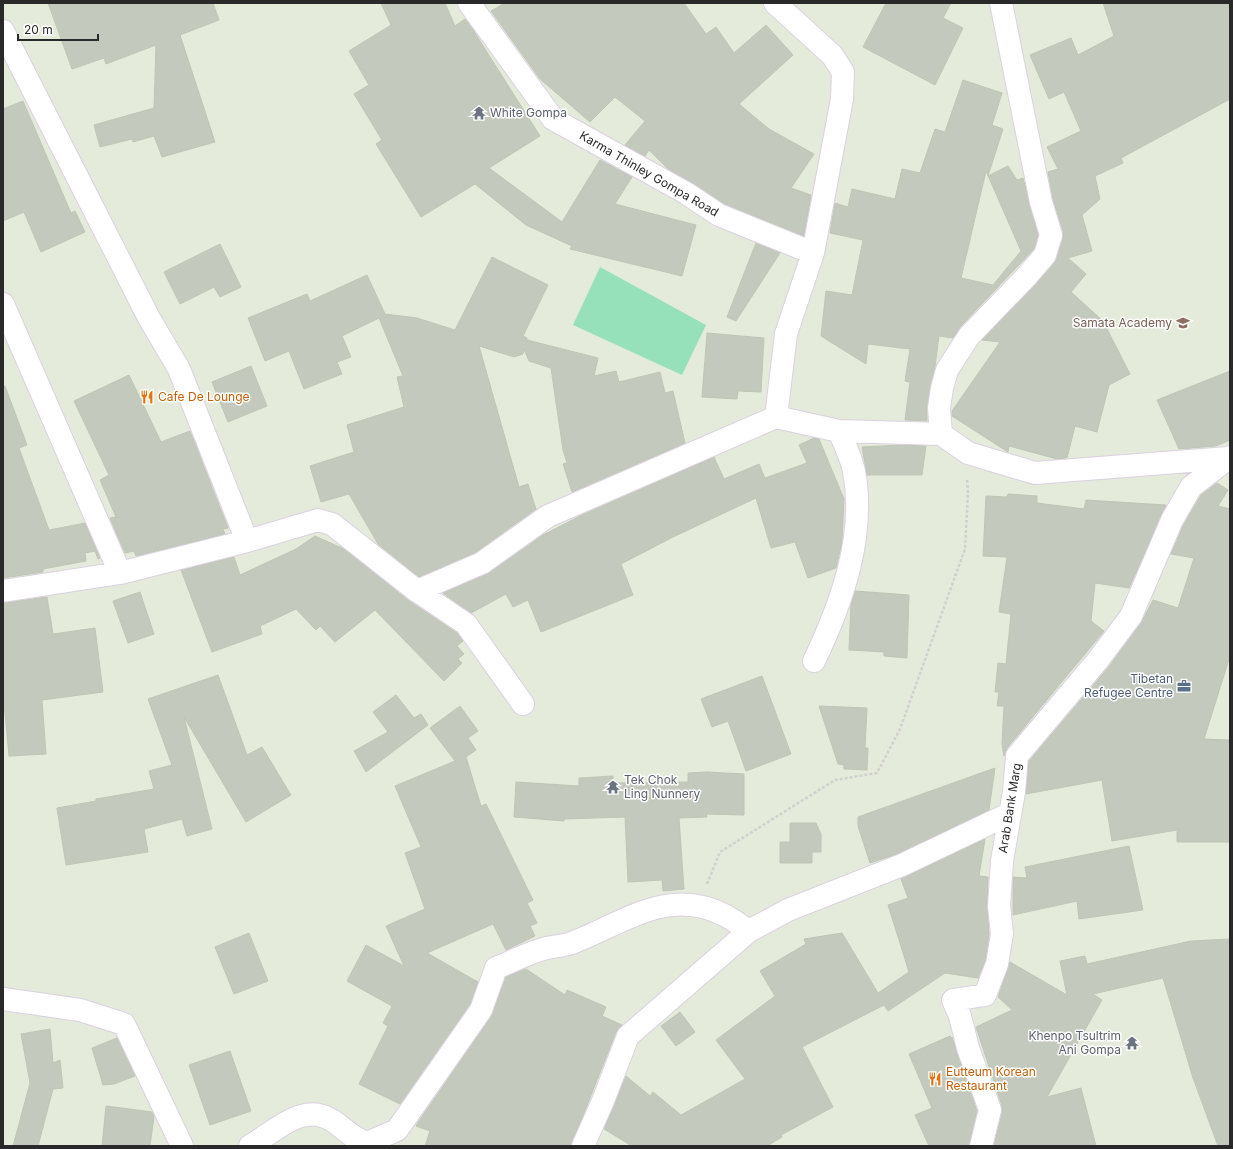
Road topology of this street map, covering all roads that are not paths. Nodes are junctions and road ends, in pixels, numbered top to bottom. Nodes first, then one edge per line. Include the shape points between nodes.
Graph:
1 (469, 3) edge
2 (775, 3) edge
3 (1001, 3) edge
4 (3, 31) edge
5 (813, 253) junction
6 (3, 304) edge
7 (776, 417) junction
8 (839, 431) junction
9 (941, 434) junction
10 (1229, 458) edge
11 (247, 541) junction
12 (120, 573) junction
13 (3, 591) edge
14 (417, 591) junction
15 (814, 660) dead end
16 (523, 704) dead end
17 (1009, 814) junction
18 (749, 931) junction
19 (3, 999) edge
20 (182, 1146) edge
21 (250, 1146) edge
22 (583, 1146) edge
23 (981, 1146) edge

1 - 5 street, Karma Thinley Gompa Road via 553,119 686,193 719,215
2 - 5 street via 832,55 843,72 842,99
3 - 9 street via 1041,202 1051,235 1045,255 969,336 947,370 939,408
4 - 11 street via 149,318 179,368
5 - 7 street via 786,334
6 - 12 street
7 - 8 street
7 - 14 street via 548,516 482,563
8 - 9 street
8 - 15 street via 854,469 858,507 854,548 830,627
9 - 10 street via 968,453 1035,473
10 - 17 street, Arab Bank Marg via 1191,487 1172,520 1131,616 1098,660 1017,756
11 - 12 street
11 - 14 street via 318,520 332,524
12 - 13 street
14 - 16 street via 466,624
17 - 18 street via 902,865 788,910
17 - 23 street, Arab Bank Marg via 1002,861 999,906 1002,934 997,964 985,995 953,1000 990,1110
18 - 21 street via 726,916 698,905 670,904 630,916 572,943 546,948 496,968 481,1010 397,1130 367,1143 356,1140 323,1115 309,1113 288,1122
18 - 22 street via 628,1036
19 - 20 street via 80,1010 124,1024

